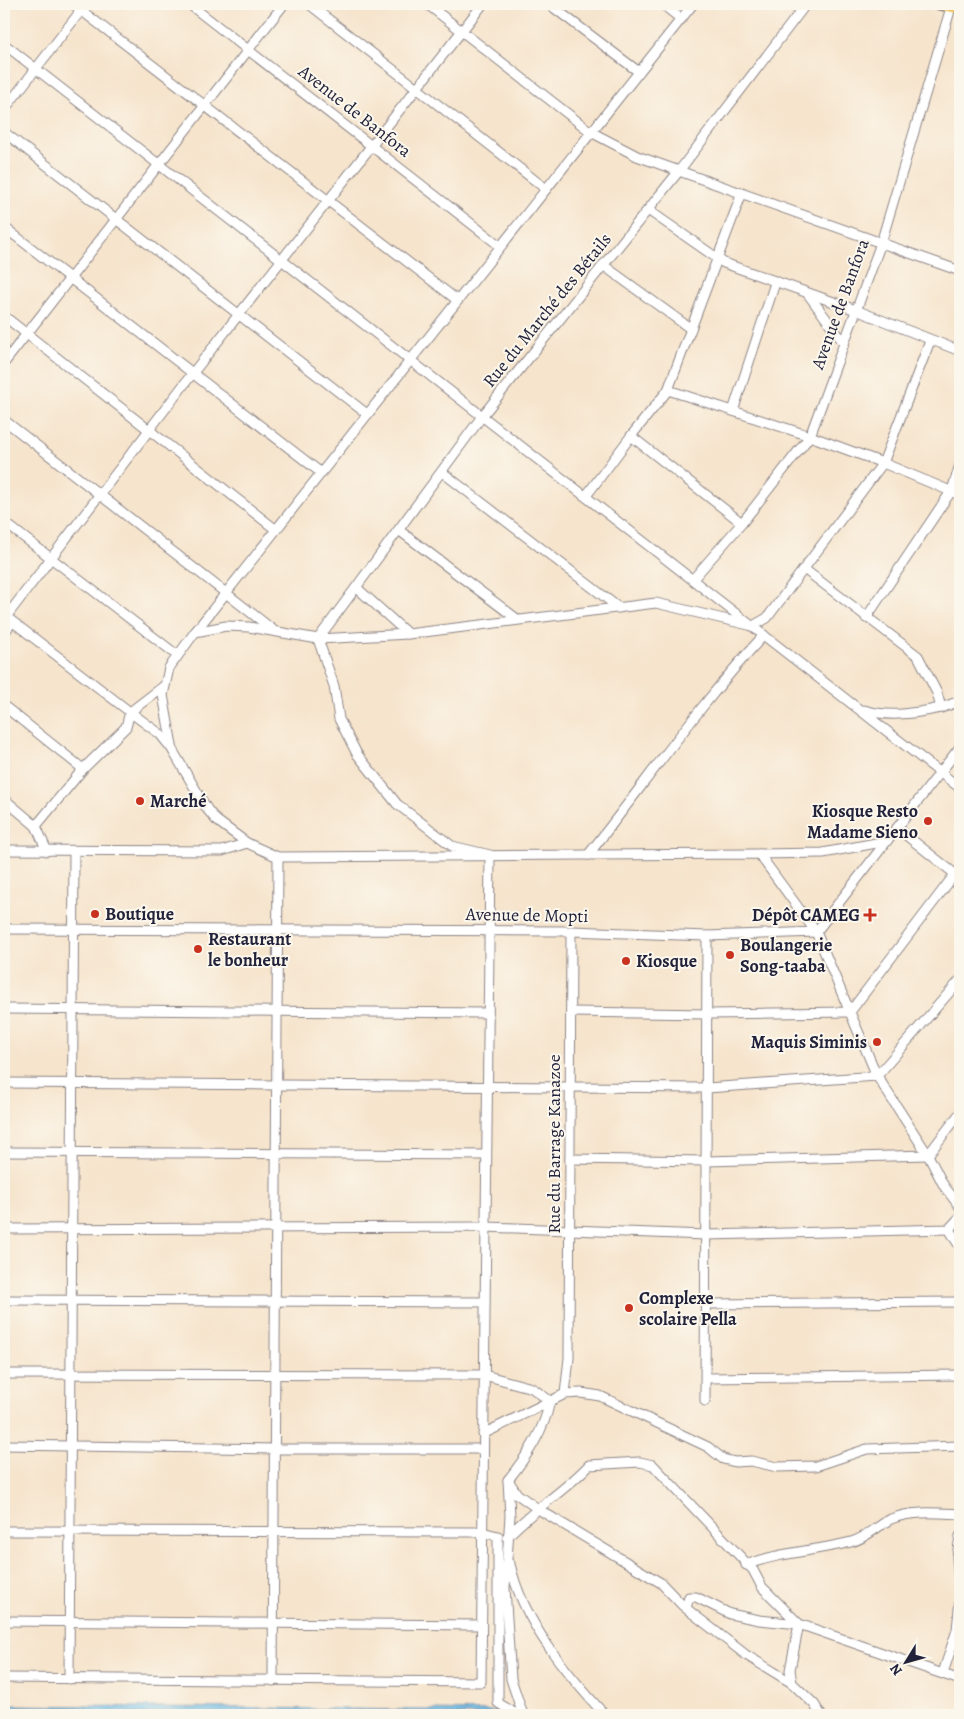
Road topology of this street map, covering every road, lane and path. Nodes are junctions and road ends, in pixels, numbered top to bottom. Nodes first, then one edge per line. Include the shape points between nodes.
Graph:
1 (73, 4) edge
2 (189, 4) edge
3 (284, 4) edge
4 (309, 4) edge
5 (427, 4) edge
6 (483, 4) edge
7 (549, 4) edge
8 (662, 4) edge
9 (693, 4) edge
10 (806, 4) edge
11 (951, 5) edge
12 (84, 7) edge
13 (681, 19) junction
14 (462, 31) junction
15 (4, 44) edge
16 (248, 50) junction
17 (35, 69) junction
18 (639, 72) junction
19 (417, 88) junction
20 (204, 105) junction
21 (4, 110) edge
22 (4, 132) edge
23 (591, 132) junction
24 (372, 146) junction
25 (159, 163) junction
26 (679, 171) junction
27 (546, 189) junction
28 (742, 193) junction
29 (329, 202) junction
30 (648, 210) junction
31 (115, 218) junction
32 (4, 227) edge
33 (881, 243) junction
34 (500, 246) junction
35 (717, 259) junction
36 (284, 260) junction
37 (603, 265) junction
38 (960, 271) edge
39 (70, 279) junction
40 (775, 284) junction
41 (808, 294) junction
42 (457, 300) junction
43 (856, 310) junction
44 (239, 315) junction
45 (4, 316) edge
46 (690, 329) junction
47 (27, 334) junction
48 (930, 340) junction
49 (844, 343) junction
50 (960, 352) edge
51 (410, 359) junction
52 (4, 363) edge
53 (192, 374) junction
54 (668, 390) junction
55 (734, 411) junction
56 (367, 414) junction
57 (484, 415) junction
58 (4, 420) edge
59 (150, 432) junction
60 (631, 436) junction
61 (810, 436) junction
62 (883, 463) junction
63 (960, 466) edge
64 (320, 472) junction
65 (442, 472) junction
66 (956, 492) edge
67 (100, 496) junction
68 (586, 496) junction
69 (4, 522) edge
70 (742, 523) junction
71 (275, 529) junction
72 (400, 531) junction
73 (51, 559) junction
74 (804, 569) junction
75 (694, 579) junction
76 (357, 588) junction
77 (225, 592) junction
78 (619, 608) junction
79 (7, 618) edge
80 (866, 618) junction
81 (516, 619) junction
82 (752, 626) junction
83 (274, 631) junction
84 (195, 632) junction
85 (4, 634) edge
86 (408, 634) junction
87 (764, 634) junction
88 (318, 639) junction
89 (177, 655) junction
90 (166, 685) junction
91 (960, 701) edge
92 (4, 706) edge
93 (857, 707) junction
94 (941, 708) junction
95 (130, 712) junction
96 (960, 747) edge
97 (173, 751) junction
98 (83, 769) junction
99 (941, 772) junction
100 (960, 788) edge
101 (4, 801) edge
102 (36, 826) junction
103 (897, 828) junction
104 (887, 840) junction
105 (247, 843) junction
106 (4, 850) edge
107 (47, 851) junction
108 (74, 851) junction
109 (759, 854) junction
110 (588, 855) junction
111 (490, 856) junction
112 (278, 857) junction
113 (958, 876) edge
114 (4, 929) edge
115 (74, 929) junction
116 (278, 930) junction
117 (488, 931) junction
118 (571, 931) junction
119 (816, 932) junction
120 (707, 936) junction
121 (960, 980) edge
122 (4, 1009) edge
123 (277, 1010) junction
124 (73, 1011) junction
125 (571, 1012) junction
126 (850, 1012) junction
127 (488, 1013) junction
128 (708, 1014) junction
129 (876, 1076) junction
130 (4, 1083) edge
131 (277, 1083) junction
132 (73, 1084) junction
133 (486, 1086) junction
134 (570, 1088) junction
135 (707, 1088) junction
136 (960, 1113) edge
137 (4, 1152) edge
138 (72, 1152) junction
139 (276, 1154) junction
140 (486, 1155) junction
141 (928, 1155) junction
142 (570, 1159) junction
143 (707, 1161) junction
144 (960, 1207) edge
145 (960, 1217) edge
146 (276, 1226) junction
147 (485, 1227) junction
148 (72, 1228) junction
149 (4, 1229) edge
150 (570, 1229) junction
151 (949, 1229) junction
152 (706, 1235) junction
153 (960, 1247) edge
154 (4, 1300) edge
155 (72, 1300) junction
156 (276, 1300) junction
157 (484, 1302) junction
158 (960, 1302) edge
159 (706, 1304) junction
160 (71, 1373) junction
161 (4, 1374) edge
162 (275, 1374) junction
163 (484, 1375) junction
164 (960, 1375) edge
165 (706, 1378) junction
166 (565, 1394) junction
167 (550, 1401) junction
168 (705, 1401) dead end
169 (483, 1434) junction
170 (4, 1445) edge
171 (71, 1446) junction
172 (960, 1446) edge
173 (275, 1449) junction
174 (483, 1449) junction
175 (508, 1480) junction
176 (538, 1509) junction
177 (960, 1515) edge
178 (4, 1532) edge
179 (70, 1532) junction
180 (482, 1532) junction
181 (274, 1533) junction
182 (960, 1536) edge
183 (507, 1537) junction
184 (508, 1552) junction
185 (746, 1565) junction
186 (960, 1597) edge
187 (686, 1608) junction
188 (4, 1621) edge
189 (274, 1622) junction
190 (70, 1623) junction
191 (799, 1624) junction
192 (481, 1625) junction
193 (943, 1673) junction
194 (4, 1678) edge
195 (69, 1679) junction
196 (273, 1680) junction
197 (960, 1680) edge
198 (792, 1683) junction
199 (518, 1715) edge
200 (523, 1715) edge
201 (605, 1715) edge
202 (821, 1715) edge

1 - 12 street
2 - 16 street, Avenue de Banfora
3 - 16 street
4 - 19 street
5 - 14 street
6 - 14 street
7 - 18 street
8 - 13 street
9 - 13 street
10 - 26 street, Rue du Marché des Bétails
11 - 33 street, Avenue de Banfora
12 - 17 street
12 - 20 street
13 - 18 street
14 - 19 street
14 - 23 street
15 - 17 street
16 - 20 street
16 - 24 street, Avenue de Banfora
17 - 21 street
17 - 25 street
18 - 23 street
19 - 24 street
19 - 27 street
20 - 25 street
20 - 29 street
22 - 31 street
23 - 26 street via 637,156
23 - 27 street
24 - 29 street
24 - 34 street, Avenue de Banfora
25 - 31 street
25 - 36 street
26 - 28 street
26 - 30 street, Rue du Marché des Bétails
27 - 34 street
28 - 33 street
28 - 35 street
29 - 36 street
29 - 42 street
30 - 35 street
30 - 37 street, Rue du Marché des Bétails
31 - 39 street
31 - 44 street
32 - 39 street
33 - 38 street
33 - 43 street, Avenue de Banfora
34 - 42 street
35 - 40 street
35 - 46 street
36 - 44 street
36 - 51 street
37 - 46 street
37 - 57 street, Rue du Marché des Bétails
39 - 47 street
39 - 53 street
40 - 41 street
40 - 55 street
41 - 43 street
41 - 49 street
42 - 51 street
43 - 48 street
43 - 49 street, Avenue de Banfora
44 - 53 street
44 - 56 street
45 - 47 street
46 - 54 street
47 - 52 street
47 - 59 street
48 - 50 street
48 - 62 street
49 - 61 street, Avenue de Banfora
51 - 56 street
51 - 57 street
53 - 59 street
53 - 64 street
54 - 55 street
54 - 60 street
55 - 61 street
56 - 64 street
57 - 65 street, Rue du Marché des Bétails
57 - 68 street
58 - 67 street
59 - 67 street
59 - 71 street
60 - 68 street
60 - 70 street
61 - 62 street
61 - 70 street, Avenue de Banfora
62 - 66 street
62 - 74 street
63 - 66 street
64 - 71 street
65 - 72 street, Rue du Marché des Bétails
65 - 78 street
66 - 80 street
67 - 73 street
67 - 77 street
68 - 75 street
69 - 73 street
70 - 75 street, Avenue de Banfora
71 - 77 street
72 - 76 street, Rue du Marché des Bétails
72 - 81 street
73 - 79 street
73 - 89 street
74 - 80 street
74 - 82 street via 767,618
75 - 82 street
76 - 86 street
76 - 88 street, Rue du Marché des Bétails
77 - 83 street
77 - 84 street
78 - 81 street
78 - 82 street via 656,603
79 - 85 street
79 - 95 street
80 - 94 street via 918,656 937,692
81 - 86 street
82 - 87 street
83 - 84 street via 226,626
83 - 88 street
84 - 89 street
86 - 88 street
87 - 93 street
87 - 110 street via 731,670
88 - 111 street via 334,686 339,720 357,754 397,804 452,846
89 - 90 street via 168,668
90 - 95 street
90 - 97 street via 164,706
91 - 94 street
92 - 98 street
93 - 94 street via 874,713 908,714
93 - 99 street
95 - 97 street via 160,734
95 - 98 street via 126,727
96 - 99 street
97 - 105 street via 207,809 216,820
98 - 102 street
99 - 100 street
99 - 103 street
101 - 102 street
102 - 107 street
103 - 104 street
103 - 113 street
104 - 109 street via 822,853
104 - 119 street
105 - 108 street via 222,851
105 - 112 street
106 - 107 street
107 - 108 street
108 - 115 street
109 - 110 street
109 - 119 street
110 - 111 street
111 - 112 street
111 - 117 street
112 - 116 street
113 - 126 street
114 - 115 street, Avenue de Mopti
115 - 116 street, Avenue de Mopti
115 - 124 street
116 - 117 street, Avenue de Mopti
116 - 123 street
117 - 118 street, Avenue de Mopti
117 - 127 street
118 - 120 street, Avenue de Mopti
118 - 125 street, Rue du Barrage Kanazoe
119 - 120 street, Avenue de Mopti
119 - 126 street
120 - 128 street
121 - 129 street
122 - 124 street
123 - 124 street
123 - 127 street
123 - 131 street
124 - 132 street
125 - 128 street
125 - 134 street, Rue du Barrage Kanazoe
126 - 128 street
126 - 129 street
127 - 133 street
128 - 135 street
129 - 135 street
129 - 141 street
130 - 132 street
131 - 132 street
131 - 133 street
131 - 139 street
132 - 138 street
133 - 134 street
133 - 140 street
134 - 135 street
134 - 142 street, Rue du Barrage Kanazoe
135 - 143 street
136 - 141 street
137 - 138 street
138 - 139 street
138 - 148 street
139 - 140 street
139 - 146 street
140 - 147 street
141 - 143 street
141 - 144 street via 944,1186
142 - 143 street
142 - 150 street, Rue du Barrage Kanazoe
143 - 152 street
145 - 151 street
146 - 147 street
146 - 148 street
146 - 156 street
147 - 150 street
147 - 157 street
148 - 149 street
148 - 155 street
150 - 152 street
150 - 166 street, Rue du Barrage Kanazoe via 569,1358
151 - 152 street
151 - 153 street
152 - 159 street
154 - 155 street
155 - 156 street
155 - 160 street
156 - 157 street
156 - 162 street
157 - 163 street
158 - 159 street
159 - 165 street
160 - 161 street
160 - 162 street
160 - 171 street
162 - 163 street
162 - 173 street
163 - 167 street via 532,1388
163 - 169 street
164 - 165 street
165 - 168 street
166 - 167 street
166 - 172 street via 600,1396 708,1447 723,1459 735,1462 751,1461 777,1467 816,1466 868,1449
167 - 169 street
167 - 175 street via 540,1433
169 - 174 street
170 - 171 street
171 - 173 street
171 - 179 street
173 - 174 street
173 - 181 street
174 - 180 street
175 - 176 street via 517,1494
175 - 183 street via 510,1516
176 - 183 street
176 - 185 street via 574,1482 589,1465 640,1462 653,1465
176 - 187 street via 661,1583
177 - 185 street via 908,1515 891,1519 853,1542 761,1559
178 - 179 street
179 - 181 street
179 - 190 street
180 - 181 street
180 - 192 street
180 - 199 street via 498,1536 498,1703
181 - 189 street
182 - 186 street via 956,1557
183 - 184 street
184 - 200 street via 505,1588 511,1679
184 - 201 street via 514,1581 548,1647
185 - 191 street via 753,1570 762,1587
186 - 193 street via 957,1630
187 - 191 street via 690,1597 696,1596 730,1614
187 - 198 street via 746,1655
188 - 190 street
189 - 190 street
189 - 192 street
189 - 196 street
190 - 195 street
191 - 193 street
191 - 198 street via 790,1670
192 - 196 street via 481,1682
193 - 197 street
194 - 195 street
195 - 196 street
198 - 202 street

